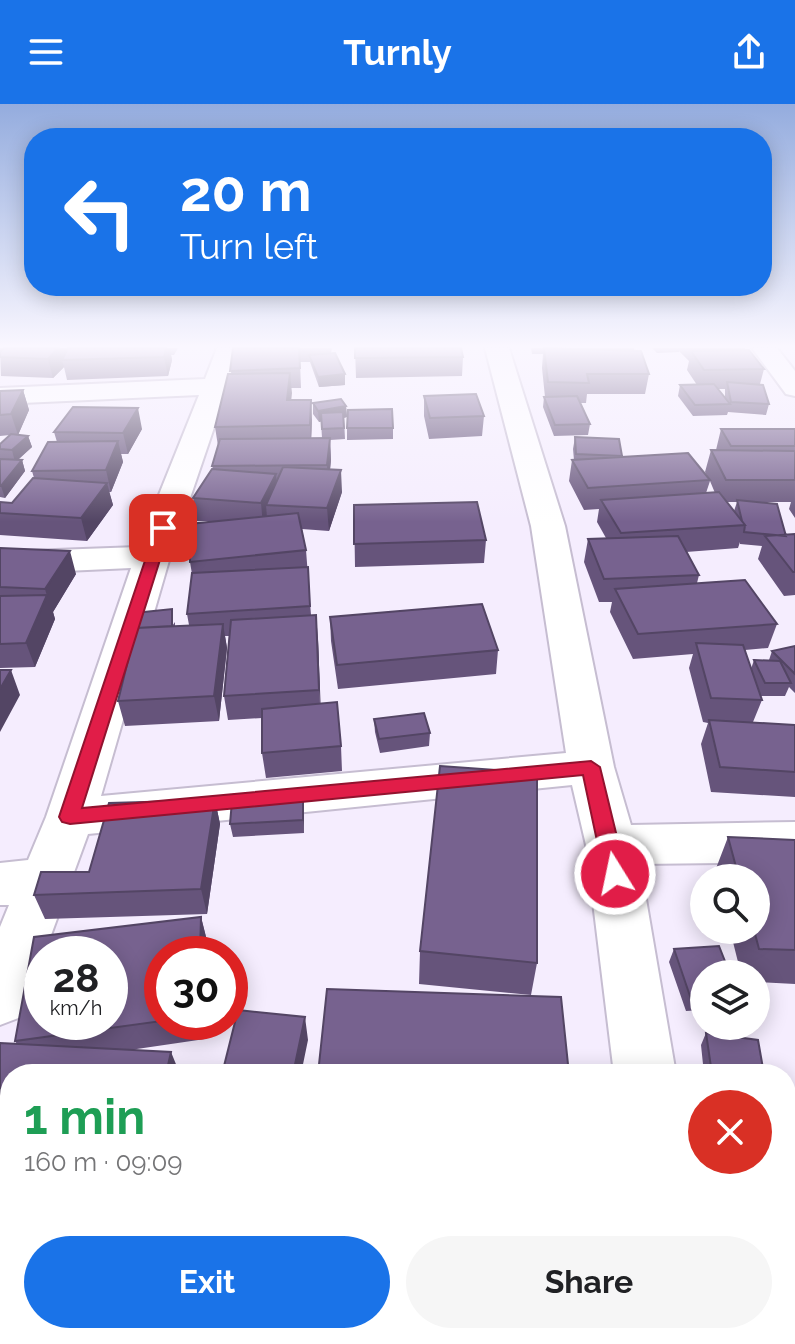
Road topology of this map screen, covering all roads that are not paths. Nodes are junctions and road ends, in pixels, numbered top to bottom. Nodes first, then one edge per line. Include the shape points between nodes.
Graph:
1 (208, 406) edge
2 (514, 406) edge
3 (152, 557) junction
4 (0, 563) edge
5 (591, 767) junction
6 (70, 817) junction
7 (795, 842) edge
8 (611, 845) junction
9 (23, 882) edge
10 (0, 998) edge
11 (644, 1064) edge

1 - 3 street
2 - 5 street via 548,526
3 - 4 street
3 - 6 street
5 - 6 street
5 - 8 street
6 - 9 street
7 - 8 street
8 - 11 street
9 - 10 street

